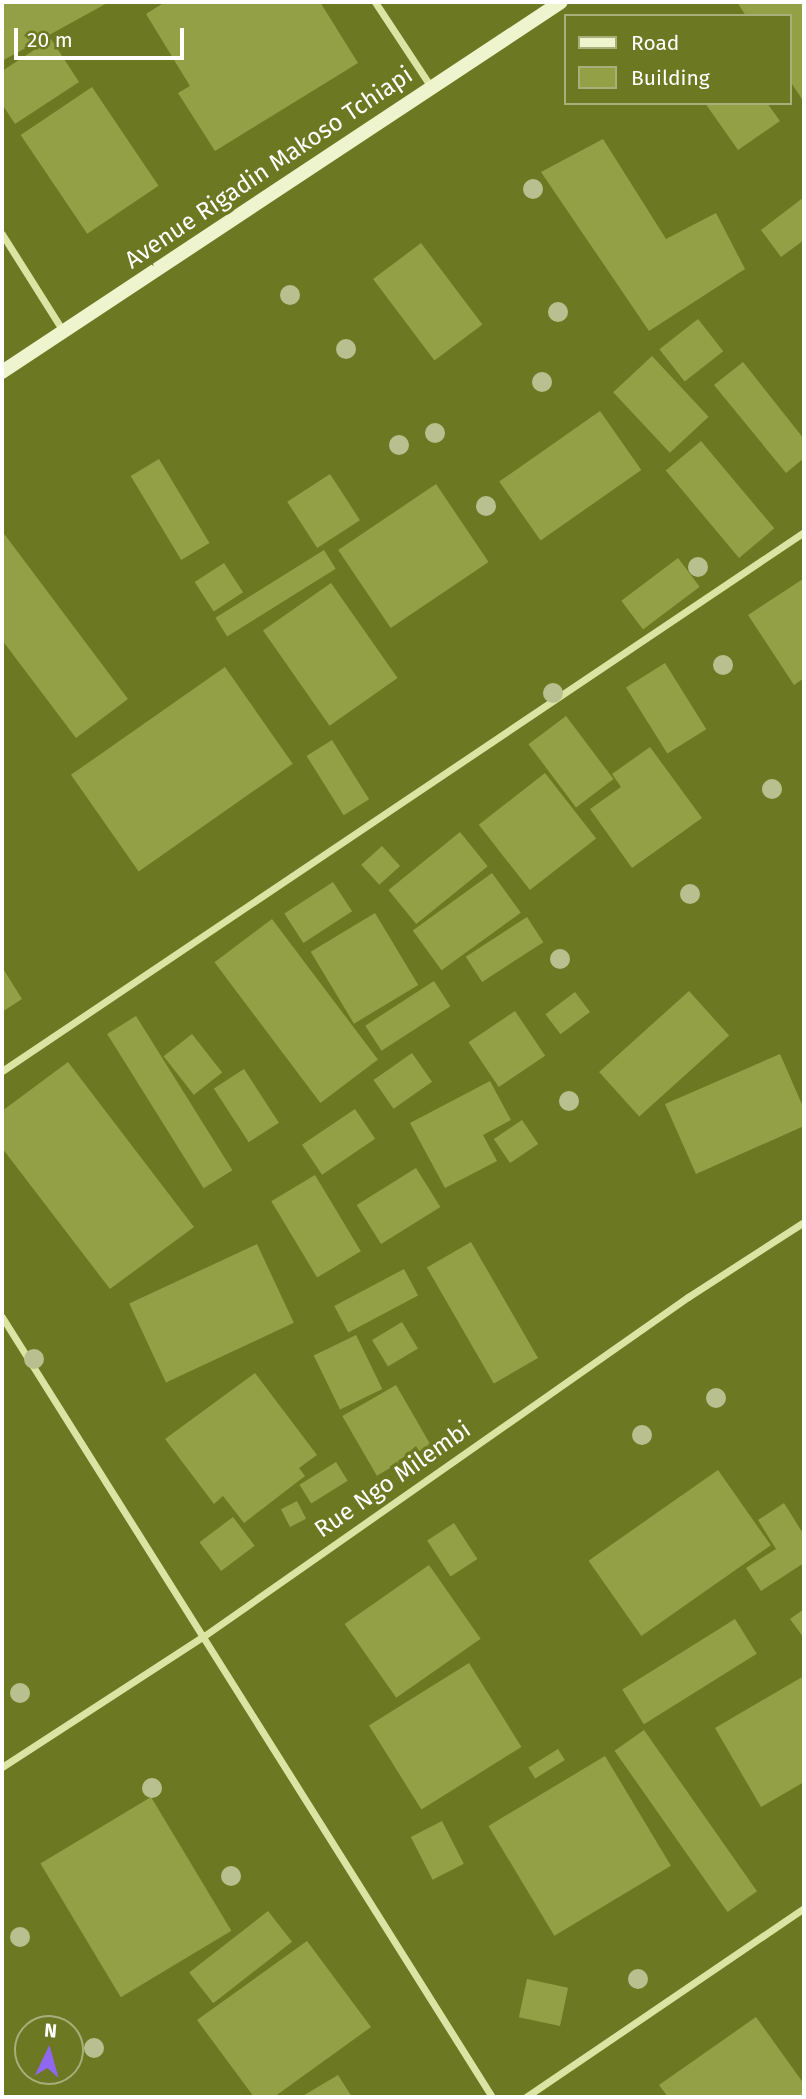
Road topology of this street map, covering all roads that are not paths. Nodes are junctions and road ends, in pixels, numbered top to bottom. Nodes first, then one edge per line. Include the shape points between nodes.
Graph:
1 (375, 2) edge
2 (561, 2) edge
3 (431, 87) junction
4 (2, 234) edge
5 (64, 332) junction
6 (2, 372) edge
7 (804, 533) edge
8 (2, 1071) edge
9 (804, 1222) edge
10 (2, 1317) edge
11 (204, 1636) junction
12 (2, 1768) edge
13 (804, 1908) edge
14 (492, 2097) edge
15 (526, 2097) edge

1 - 3 street
2 - 3 street, Avenue Rigadin Makoso Tchiapi
3 - 5 street, Avenue Rigadin Makoso Tchiapi
4 - 5 street
5 - 6 street, Avenue Rigadin Makoso Tchiapi
7 - 8 street
9 - 11 street, Rue Ngo Milembi via 688,1297
10 - 11 street
11 - 12 street, Rue Ngo Milembi
11 - 14 street
13 - 15 street

